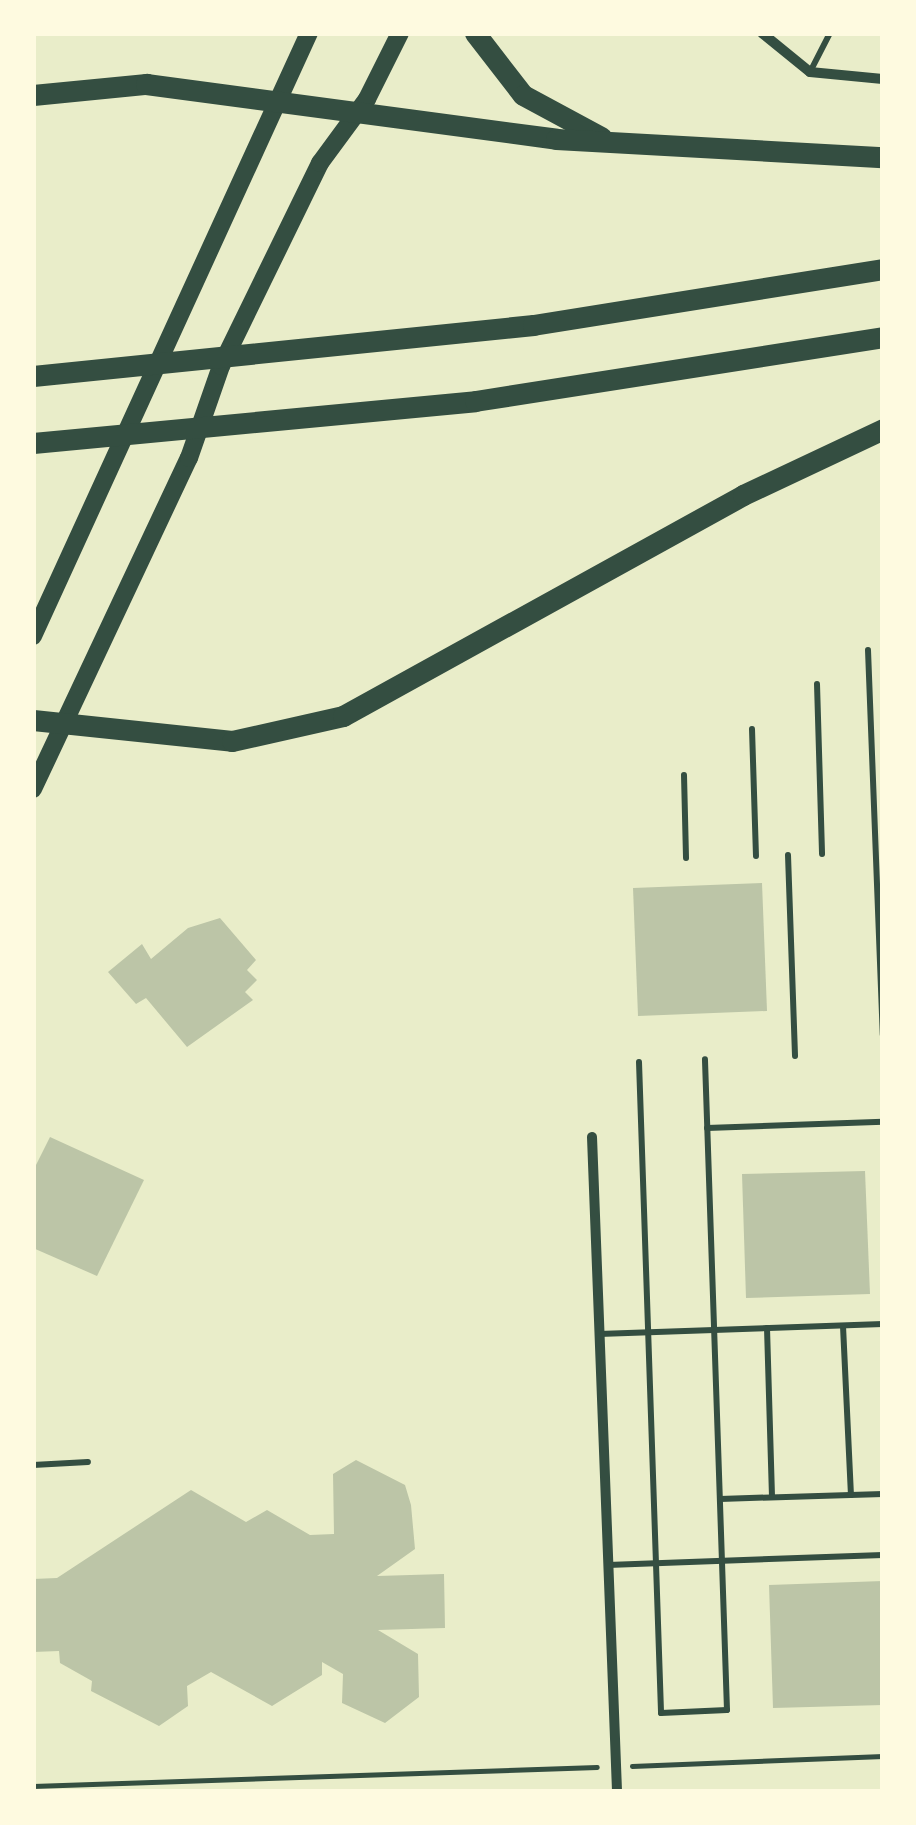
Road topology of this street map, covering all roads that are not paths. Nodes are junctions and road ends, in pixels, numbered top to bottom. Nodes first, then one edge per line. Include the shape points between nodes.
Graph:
1 (309, 33) edge
2 (400, 33) edge
3 (475, 33) edge
4 (762, 33) edge
5 (830, 33) edge
6 (811, 72) junction
7 (883, 79) edge
8 (33, 95) edge
9 (274, 106) junction
10 (353, 117) junction
11 (602, 137) junction
12 (883, 157) edge
13 (883, 269) edge
14 (883, 337) edge
15 (33, 376) edge
16 (883, 429) edge
17 (33, 443) edge
18 (33, 636) edge
19 (868, 650) dead end
20 (817, 684) dead end
21 (33, 720) edge
22 (61, 725) junction
23 (752, 729) dead end
24 (683, 775) dead end
25 (33, 789) edge
26 (878, 809) edge
27 (822, 854) dead end
28 (788, 855) dead end
29 (756, 856) dead end
30 (686, 858) dead end
31 (883, 1035) edge
32 (795, 1056) dead end
33 (705, 1059) dead end
34 (639, 1062) dead end
35 (883, 1122) edge
36 (707, 1128) junction
37 (592, 1137) dead end
38 (883, 1324) edge
39 (843, 1326) junction
40 (767, 1328) junction
41 (714, 1330) junction
42 (648, 1332) junction
43 (599, 1334) junction
44 (88, 1462) dead end
45 (33, 1465) edge
46 (883, 1494) edge
47 (850, 1495) junction
48 (772, 1497) junction
49 (720, 1498) junction
50 (883, 1555) edge
51 (722, 1561) junction
52 (656, 1563) junction
53 (608, 1565) junction
54 (617, 1792) edge

1 - 9 highway
2 - 10 highway
3 - 11 highway via 523,95
4 - 6 street
5 - 6 lane
6 - 7 street
8 - 9 highway via 146,84
9 - 10 highway
9 - 18 highway
10 - 11 highway via 556,140
10 - 22 highway via 320,163 257,293
11 - 12 highway via 743,155
13 - 15 highway via 533,326
14 - 17 highway via 497,399
16 - 22 highway via 723,505 343,716 232,741
19 - 26 lane
20 - 27 lane
21 - 22 highway
22 - 25 highway
23 - 29 lane
24 - 30 lane
26 - 31 lane
28 - 32 lane
33 - 36 lane
34 - 42 lane
35 - 36 lane
36 - 41 lane
37 - 43 street
38 - 39 lane
39 - 40 lane
39 - 47 lane
40 - 41 lane
40 - 48 lane
41 - 42 lane
41 - 49 lane
42 - 43 lane
42 - 52 lane
43 - 53 street
44 - 45 lane
46 - 47 lane
47 - 48 lane
48 - 49 lane
49 - 51 lane
50 - 51 lane
51 - 52 lane
51 - 52 lane via 728,1710 661,1713
52 - 53 lane
53 - 54 street

